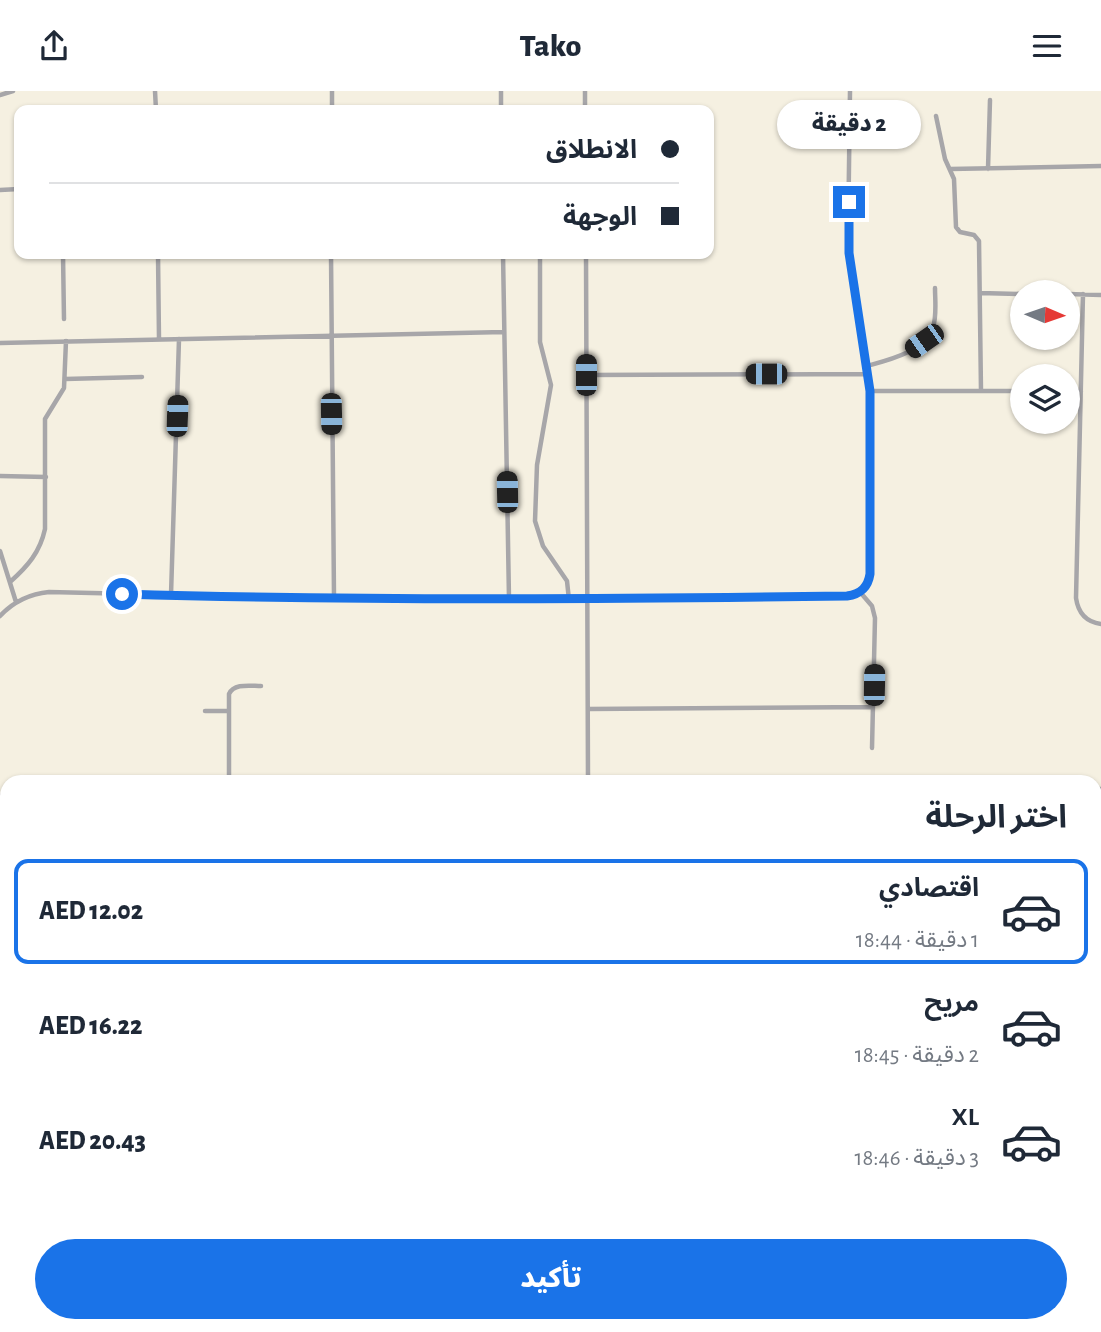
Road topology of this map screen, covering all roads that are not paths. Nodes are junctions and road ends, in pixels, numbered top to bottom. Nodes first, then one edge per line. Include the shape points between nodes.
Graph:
1 (13, 91) edge
2 (850, 91) edge
3 (0, 95) edge
4 (990, 100) dead end
5 (936, 116) dead end
6 (1101, 166) edge
7 (950, 169) junction
8 (988, 169) junction
9 (63, 259) edge
10 (158, 259) edge
11 (331, 259) edge
12 (503, 259) edge
13 (540, 259) edge
14 (586, 259) edge
15 (935, 288) dead end
16 (980, 293) junction
17 (1010, 294) edge
18 (1083, 294) joint
19 (1101, 295) edge
20 (64, 319) dead end
21 (504, 332) junction
22 (330, 336) junction
23 (159, 339) junction
24 (179, 339) junction
25 (66, 341) junction
26 (0, 343) edge
27 (867, 366) junction
28 (868, 374) junction
29 (586, 375) junction
30 (142, 377) dead end
31 (65, 379) junction
32 (870, 391) junction
33 (981, 391) junction
34 (1010, 391) edge
35 (1081, 391) joint
36 (0, 476) edge
37 (46, 477) junction
38 (0, 551) edge
39 (10, 582) junction
40 (860, 592) junction
41 (171, 595) junction
42 (334, 597) junction
43 (509, 599) junction
44 (569, 600) junction
45 (587, 600) junction
46 (16, 601) junction
47 (0, 616) edge
48 (1101, 624) edge
49 (261, 685) dead end
50 (873, 707) junction
51 (588, 709) junction
52 (205, 711) dead end
53 (229, 711) junction
54 (872, 748) dead end
55 (229, 775) edge
56 (588, 775) edge

1 - 3 lane
2 - 27 lane via 849,253
4 - 8 lane
5 - 7 lane
6 - 8 lane
7 - 8 lane
7 - 16 lane via 956,227 979,241
9 - 20 lane
10 - 23 lane
11 - 22 lane
12 - 21 lane
13 - 44 lane via 540,342 551,385 534,512 543,546 567,581
14 - 29 lane
15 - 27 lane via 934,325 928,336 899,357
16 - 17 lane
16 - 33 lane
18 - 19 lane
18 - 35 lane
21 - 22 lane
21 - 43 lane
22 - 24 lane
22 - 42 lane
23 - 24 lane
23 - 25 lane
24 - 41 lane
25 - 26 lane
25 - 31 lane
27 - 28 lane
28 - 29 lane
28 - 32 lane
29 - 45 lane
30 - 31 lane
31 - 37 lane via 46,419
32 - 33 lane
32 - 40 lane via 870,574
33 - 34 lane
35 - 48 lane via 1076,598 1082,614
36 - 37 lane
37 - 39 lane via 43,540 32,560
38 - 39 lane
39 - 46 lane
40 - 45 lane via 847,596
40 - 50 lane via 876,618
41 - 42 lane
41 - 46 lane via 49,592
42 - 43 lane
43 - 44 lane
44 - 45 lane
45 - 51 lane
46 - 47 lane
49 - 53 lane via 232,689
50 - 51 lane
50 - 54 lane
51 - 56 lane
52 - 53 lane
53 - 55 lane

